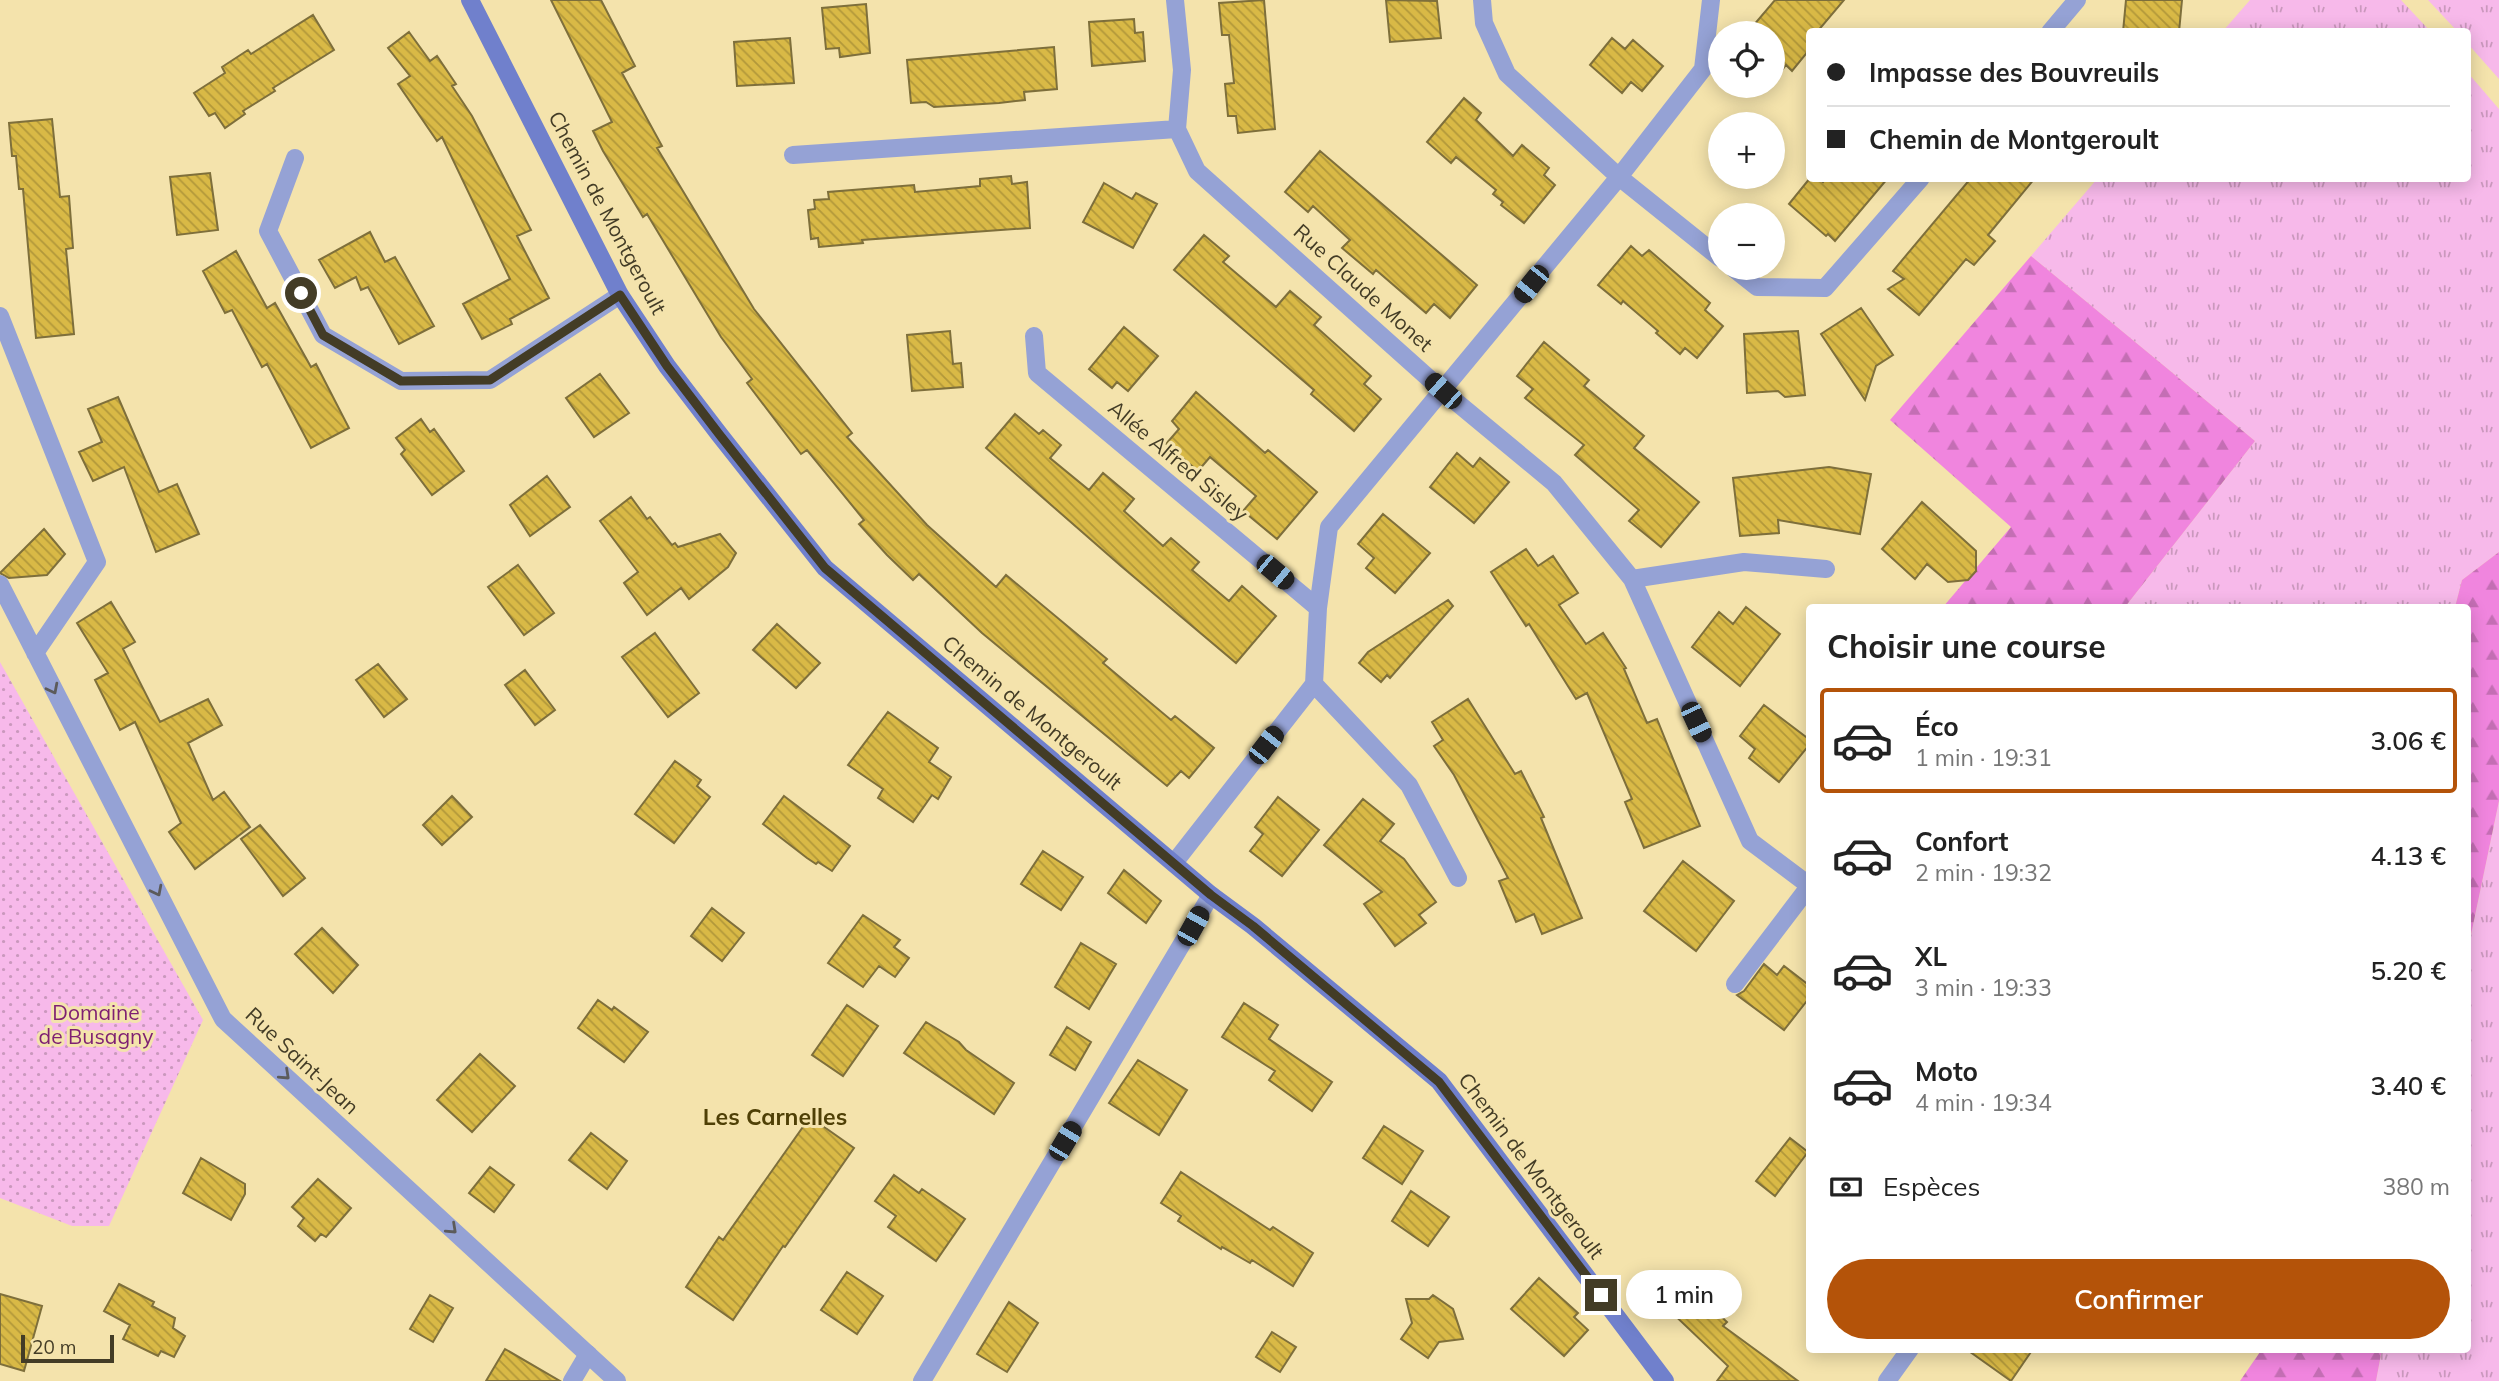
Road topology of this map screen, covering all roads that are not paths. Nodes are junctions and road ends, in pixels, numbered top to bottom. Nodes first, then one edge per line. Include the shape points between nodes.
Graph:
1 (470, 0) edge
2 (1175, 0) edge
3 (1482, 0) edge
4 (1711, 0) edge
5 (2077, 0) edge
6 (2053, 28) edge
7 (1177, 129) junction
8 (793, 155) dead end
9 (295, 158) dead end
10 (1619, 177) junction
11 (1918, 182) edge
12 (1708, 248) edge
13 (1748, 280) edge
14 (620, 295) junction
15 (0, 316) edge
16 (1034, 336) dead end
17 (1443, 391) junction
18 (1826, 569) dead end
19 (1632, 579) junction
20 (0, 584) edge
21 (1318, 608) junction
22 (35, 653) junction
23 (1314, 684) junction
24 (1174, 863) junction
25 (1458, 878) dead end
26 (1806, 885) edge
27 (1806, 891) edge
28 (1211, 895) junction
29 (1735, 984) dead end
30 (1907, 1353) edge
31 (588, 1354) junction
32 (572, 1381) edge
33 (618, 1381) edge
34 (922, 1381) edge
35 (1665, 1381) edge
36 (1887, 1381) edge

1 - 14 street, Chemin de Montgeroult
2 - 7 street via 1182,69
3 - 10 street via 1484,23 1507,74
4 - 10 street via 1703,69
5 - 6 street
7 - 8 street
7 - 17 street, Rue Claude Monet via 1198,171
9 - 14 street via 268,231 323,335 401,381 490,380
10 - 12 street
10 - 17 street
11 - 13 street via 1825,288 1757,287
14 - 24 street, Chemin de Montgeroult via 667,366 825,568
15 - 22 street via 97,562
16 - 21 street, Allée Alfred Sisley via 1037,373
17 - 19 street, Rue Claude Monet via 1554,483
17 - 21 street via 1329,527
18 - 19 street via 1744,562
19 - 26 street, Rue Claude Monet via 1750,841
20 - 22 street, Rue Saint-Jean
21 - 23 street
22 -> 31 street, Rue Saint-Jean via 223,1018
23 - 24 street
23 - 25 street via 1409,785
24 - 28 street, Chemin de Montgeroult
27 - 29 street
28 - 34 street
28 - 35 street, Chemin de Montgeroult via 1439,1082
30 - 36 street
31 - 32 street
31 - 33 street, Rue Saint-Jean

